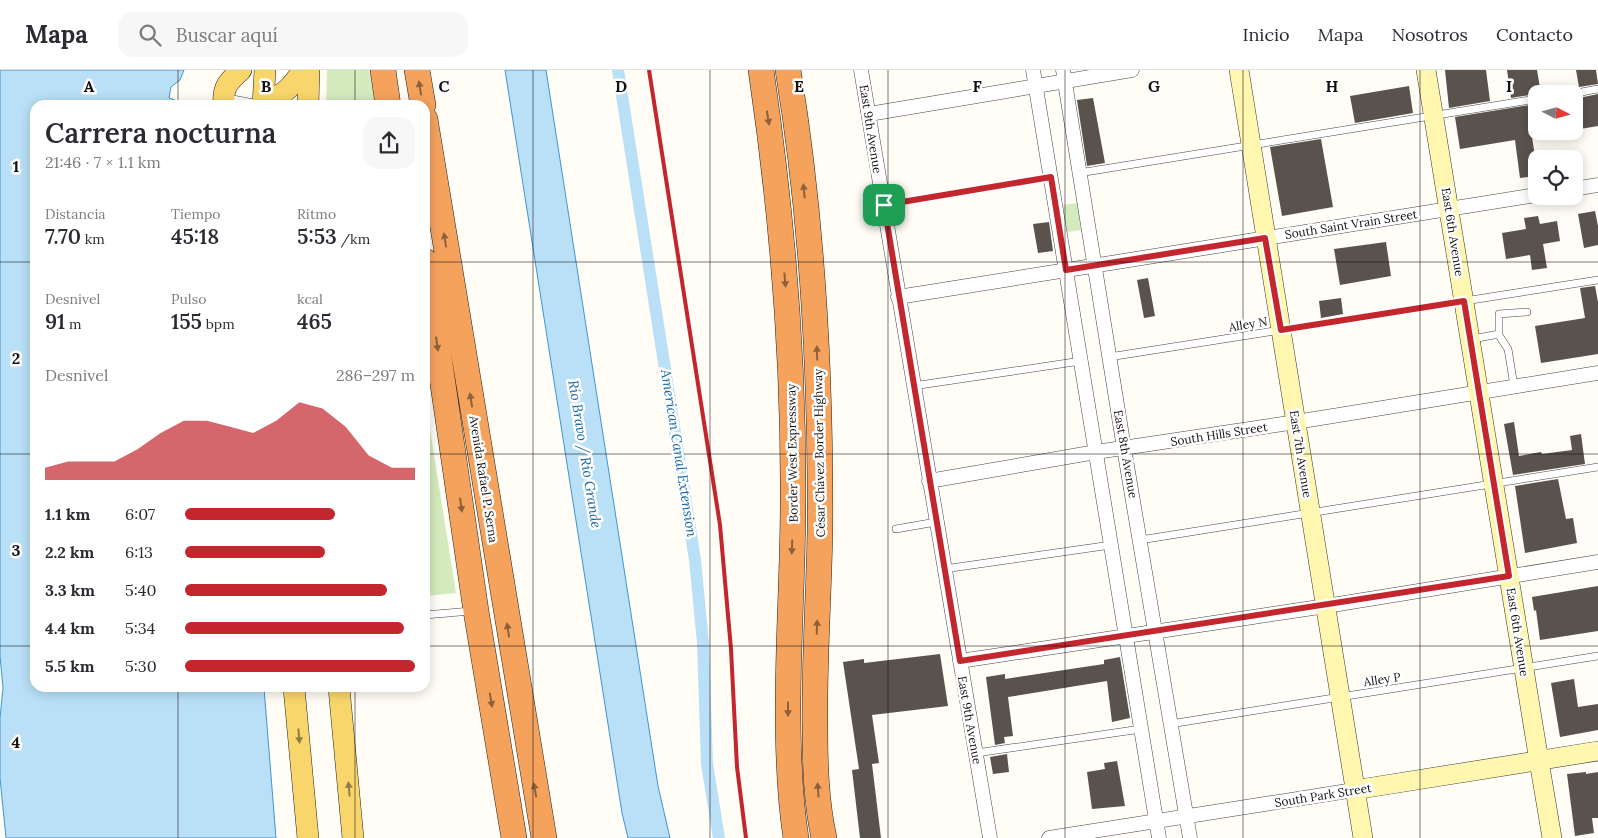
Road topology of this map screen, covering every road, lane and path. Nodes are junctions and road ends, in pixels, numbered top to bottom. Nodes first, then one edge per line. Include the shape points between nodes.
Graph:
1 (241, 70) edge
2 (264, 70) edge
3 (303, 70) edge
4 (309, 70) edge
5 (417, 70) edge
6 (761, 70) edge
7 (788, 70) edge
8 (861, 70) edge
9 (1033, 70) edge
10 (1132, 70) edge
11 (1238, 70) edge
12 (1426, 70) edge
13 (1064, 76) edge
14 (1036, 86) junction
15 (1598, 89) edge
16 (1583, 92) edge
17 (224, 100) edge
18 (263, 100) edge
19 (273, 100) edge
20 (308, 100) edge
21 (422, 100) edge
22 (1528, 100) edge
23 (868, 114) junction
24 (1434, 116) junction
25 (1250, 145) junction
26 (430, 150) edge
27 (1080, 173) junction
28 (1051, 177) junction
29 (1598, 185) edge
30 (1583, 188) edge
31 (1528, 196) edge
32 (884, 205) junction
33 (1450, 209) junction
34 (1265, 238) junction
35 (1095, 266) junction
36 (1066, 270) junction
37 (1598, 280) edge
38 (898, 297) junction
39 (1464, 301) junction
40 (430, 311) edge
41 (1527, 312) dead end
42 (1281, 330) junction
43 (1498, 334) junction
44 (1471, 340) junction
45 (1109, 357) junction
46 (1081, 361) junction
47 (1598, 373) edge
48 (913, 386) junction
49 (1514, 386) junction
50 (1480, 392) junction
51 (1296, 422) junction
52 (1124, 448) junction
53 (1096, 452) junction
54 (1598, 467) edge
55 (929, 481) junction
56 (1494, 484) junction
57 (1310, 513) junction
58 (936, 522) junction
59 (896, 529) dead end
60 (1140, 540) junction
61 (1112, 546) junction
62 (1598, 562) edge
63 (944, 569) junction
64 (1509, 576) junction
65 (1326, 606) junction
66 (476, 610) junction
67 (430, 615) edge
68 (1156, 631) junction
69 (1127, 636) junction
70 (1598, 656) edge
71 (960, 661) junction
72 (1524, 668) junction
73 (294, 692) edge
74 (339, 692) edge
75 (1339, 697) junction
76 (1170, 724) junction
77 (1141, 729) junction
78 (1598, 751) edge
79 (976, 753) junction
80 (1539, 761) junction
81 (1354, 790) junction
82 (1187, 815) junction
83 (1156, 821) junction
84 (308, 838) edge
85 (353, 838) edge
86 (514, 838) edge
87 (544, 838) edge
88 (796, 838) edge
89 (824, 838) edge
90 (990, 838) edge
91 (1049, 838) edge
92 (1159, 838) edge
93 (1190, 838) edge
94 (1363, 838) edge
95 (1552, 838) edge

1 - 17 main road via 228,82
2 - 18 main road
3 - 19 main road via 283,95
4 - 20 main road
21 -> 5 highway
6 -> 88 highway, Border West Expressway via 781,229 792,398 788,750
89 -> 7 highway, César Chávez Border Highway via 815,759 820,556 817,337 809,235
8 - 23 street, East 9th Avenue
9 - 14 street
10 - 13 street
11 - 25 street, East 7th Avenue
12 - 24 street, East 6th Avenue
13 - 14 street
13 - 27 street, East 8th Avenue
14 - 23 street
14 - 28 street
15 - 16 lane
22 - 24 lane
23 - 32 street, East 9th Avenue
24 - 25 lane
24 - 33 street, East 6th Avenue
25 - 27 lane
25 - 34 street, East 7th Avenue
87 -> 26 highway, Avenida Rafael P. Serna
27 - 35 street, East 8th Avenue
28 - 32 lane
28 - 36 street
29 - 30 street
31 - 33 street, South Saint Vrain Street
32 - 38 street, East 9th Avenue
33 - 34 street, South Saint Vrain Street
33 - 39 street, East 6th Avenue
34 - 35 street, South Saint Vrain Street
34 - 42 street, East 7th Avenue
35 - 36 street, South Saint Vrain Street
35 - 45 street, East 8th Avenue
36 - 38 street, South Saint Vrain Street
36 - 46 street
37 - 39 lane, Alley N
38 - 48 street, East 9th Avenue
39 - 42 lane, Alley N
39 - 44 street, East 6th Avenue
40 -> 66 highway
41 - 43 lane via 1500,314
42 - 45 lane, Alley N
42 - 51 street, East 7th Avenue
43 - 44 lane
43 - 49 lane via 1508,349
44 - 50 street, East 6th Avenue
45 - 52 street, East 8th Avenue
46 - 48 lane
46 - 53 street
47 - 49 street, South Hills Street
48 - 55 street, East 9th Avenue
49 - 50 street, South Hills Street
50 - 51 street, South Hills Street
50 - 56 street, East 6th Avenue
51 - 52 street, South Hills Street
51 - 57 street, East 7th Avenue
52 - 53 street, South Hills Street
52 - 60 street, East 8th Avenue
53 - 55 street, South Hills Street
53 - 61 street
54 - 56 lane
55 - 58 street, East 9th Avenue
56 - 57 lane
56 - 64 street, East 6th Avenue
57 - 60 lane
57 - 65 street, East 7th Avenue
58 - 59 lane
58 - 63 street, East 9th Avenue
60 - 68 street, East 8th Avenue
61 - 63 lane
61 - 69 street
62 - 64 street
63 - 71 street, East 9th Avenue
64 - 65 street
64 - 72 street, East 6th Avenue
65 - 68 street
65 - 75 street, East 7th Avenue
66 - 67 lane
66 -> 86 highway
68 - 69 street
68 - 76 street, East 8th Avenue
69 - 71 street
69 - 77 street
70 - 72 lane, Alley P
71 - 79 street, East 9th Avenue
72 - 75 lane, Alley P
72 - 80 street, East 6th Avenue
73 -> 84 main road
85 -> 74 main road
75 - 76 lane, Alley P
75 - 81 street, East 7th Avenue
76 - 82 street, East 8th Avenue
77 - 79 lane
77 - 83 street
78 - 80 street, South Park Street
79 - 90 street, East 9th Avenue
80 - 81 street, South Park Street
80 - 95 street, East 6th Avenue
81 - 82 street, South Park Street
81 - 94 street, East 7th Avenue
82 - 83 street, South Park Street
82 - 93 street, East 8th Avenue
83 - 91 street, South Park Street
83 - 92 street

